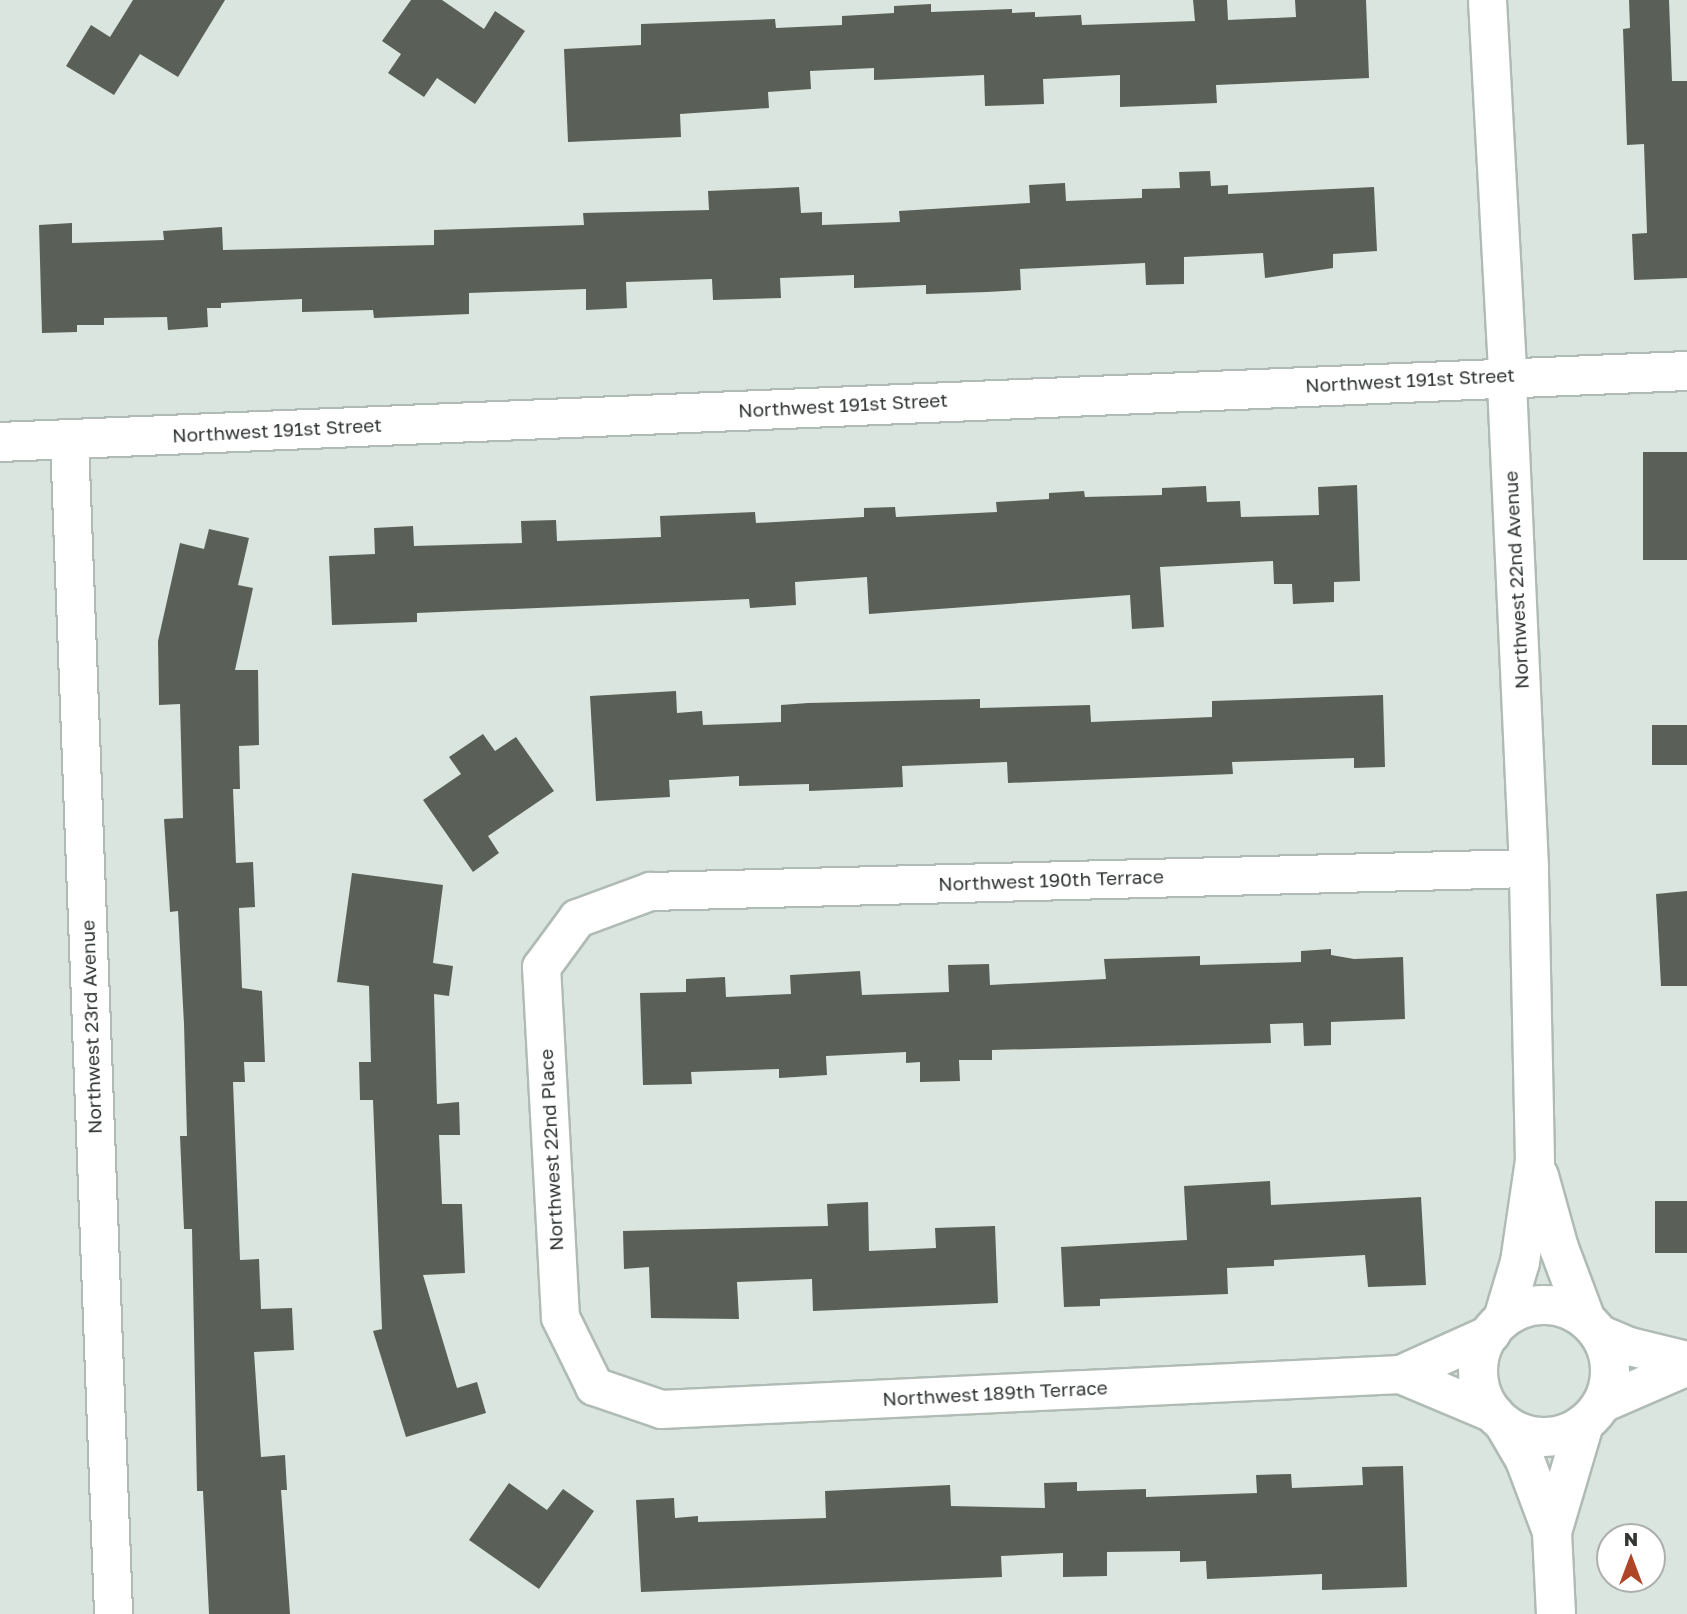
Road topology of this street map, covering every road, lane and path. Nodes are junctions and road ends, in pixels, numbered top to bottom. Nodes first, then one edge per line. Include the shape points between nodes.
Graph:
1 (1488, 0) edge
2 (1687, 371) edge
3 (1507, 375) junction
4 (69, 440) junction
5 (0, 442) edge
6 (1529, 868) junction
7 (577, 918) joint
8 (1535, 1161) junction
9 (1497, 1326) junction
10 (1592, 1326) junction
11 (1687, 1360) edge
12 (1687, 1366) edge
13 (1400, 1374) junction
14 (594, 1386) joint
15 (1593, 1413) junction
16 (1500, 1419) junction
17 (1552, 1532) junction
18 (113, 1614) edge
19 (1556, 1614) edge

1 - 3 street, Northwest 22nd Avenue
2 - 3 street, Northwest 191st Street
3 - 4 street, Northwest 191st Street
3 - 6 street, Northwest 22nd Avenue
4 - 5 street, Northwest 191st Street
4 - 18 street, Northwest 23rd Avenue
6 - 7 street, Northwest 190th Terrace via 650,891
6 - 8 street, Northwest 22nd Avenue
7 - 14 street, Northwest 22nd Place via 541,967 560,1317
8 - 9 street, Northwest 22nd Avenue via 1520,1262
8 - 10 street, Northwest 22nd Avenue via 1559,1248
9 - 10 street via 1534,1305 1557,1305
9 - 13 street, Northwest 189th Terrace
9 - 16 street via 1482,1346 1478,1369 1480,1390
10 - 11 street via 1629,1346
10 - 15 street via 1607,1347 1611,1370
12 - 15 street
13 - 14 street, Northwest 189th Terrace via 661,1409
13 - 16 street, Northwest 189th Terrace
15 - 16 street via 1565,1434 1544,1437
15 - 17 street
16 - 17 street via 1525,1460
17 - 19 street

